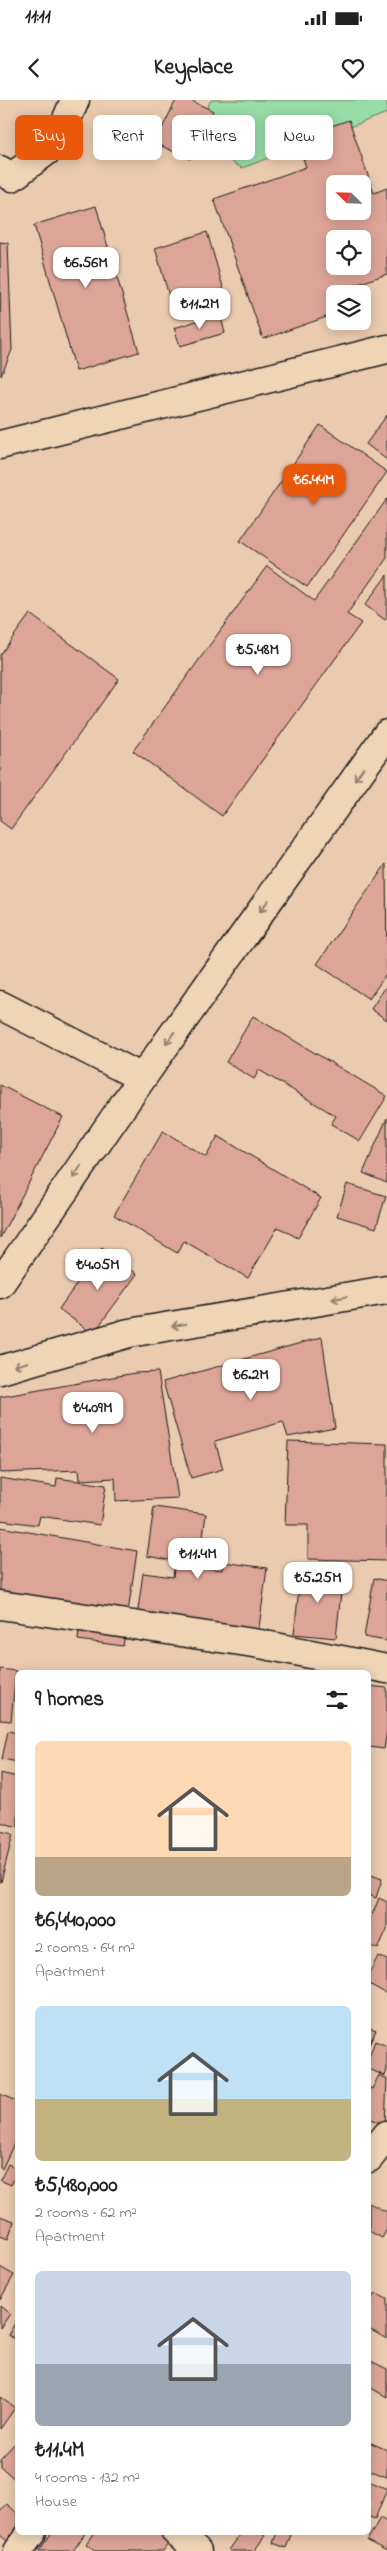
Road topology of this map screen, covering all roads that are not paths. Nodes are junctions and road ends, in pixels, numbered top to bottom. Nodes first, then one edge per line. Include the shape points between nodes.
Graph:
1 (75, 100) edge
2 (0, 170) edge
3 (387, 349) edge
4 (0, 445) edge
5 (387, 734) edge
6 (0, 1005) edge
7 (142, 1078) junction
8 (0, 1284) edge
9 (387, 1290) edge
10 (0, 1370) edge
11 (0, 1605) edge
12 (387, 1669) edge
13 (387, 2135) edge
14 (371, 2155) edge
15 (30, 2535) edge
16 (179, 2535) edge
17 (18, 2551) edge
18 (197, 2551) edge

1 - 2 street via 56,144 12,177
3 - 4 street
5 -> 7 street
6 - 7 street
7 -> 8 street
9 -> 10 street via 129,1333
11 - 12 street via 260,1644
13 - 14 street
15 - 17 street
16 - 18 street

